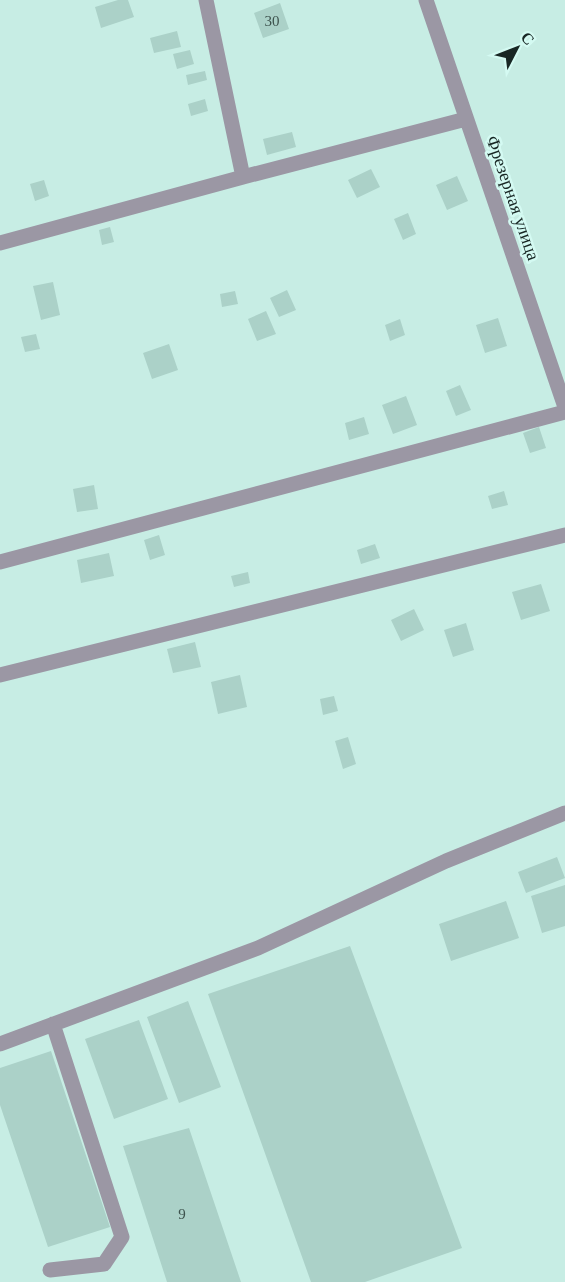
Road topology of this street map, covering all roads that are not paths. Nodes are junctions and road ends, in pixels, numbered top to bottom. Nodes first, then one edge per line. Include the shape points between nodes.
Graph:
1 (206, 0) edge
2 (426, 0) edge
3 (466, 119) junction
4 (243, 177) junction
5 (0, 243) edge
6 (565, 407) edge
7 (565, 412) edge
8 (565, 535) edge
9 (0, 562) edge
10 (0, 675) edge
11 (565, 813) edge
12 (53, 1024) junction
13 (0, 1044) edge
14 (50, 1270) dead end

1 - 4 street
2 - 3 street, Фрезерная улица
3 - 4 street
3 - 6 street, Фрезерная улица
4 - 5 street
7 - 9 street
8 - 10 street
11 - 12 street via 446,861 258,948
12 - 13 street
12 - 14 street via 122,1237 104,1264

